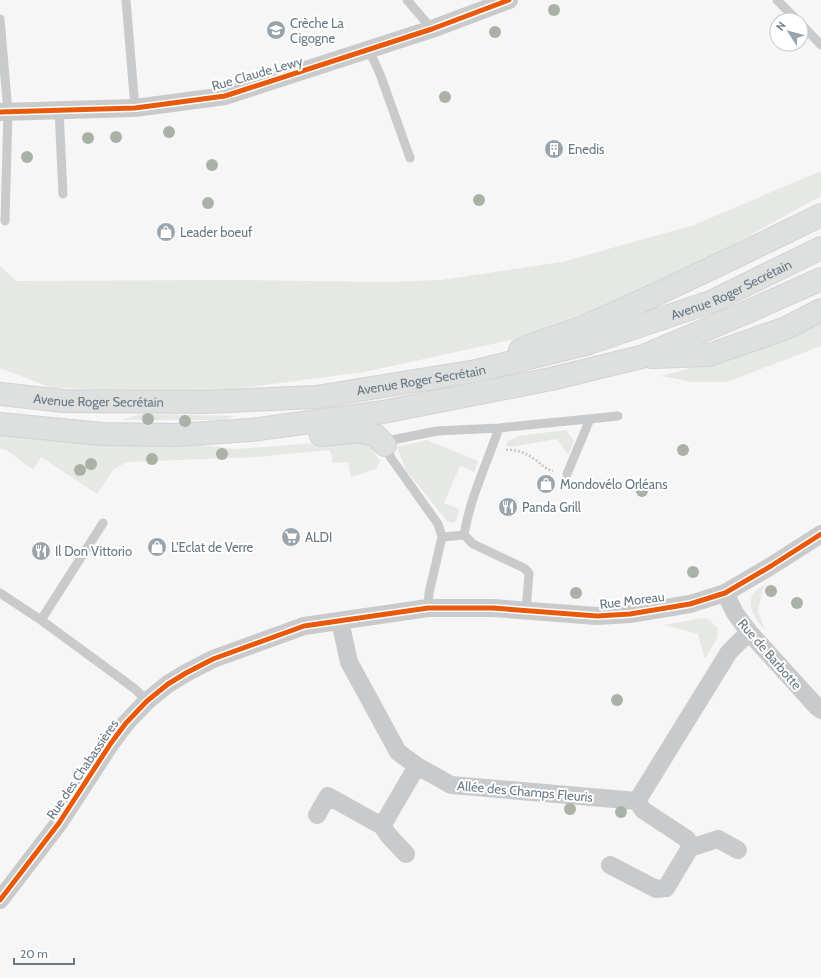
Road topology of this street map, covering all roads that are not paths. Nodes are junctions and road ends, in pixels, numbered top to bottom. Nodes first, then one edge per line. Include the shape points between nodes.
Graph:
1 (126, 0) edge
2 (407, 0) edge
3 (509, 0) edge
4 (776, 0) edge
5 (788, 12) edge
6 (0, 19) edge
7 (432, 29) junction
8 (809, 32) edge
9 (821, 44) edge
10 (369, 50) junction
11 (135, 108) junction
12 (59, 110) junction
13 (4, 112) edge
14 (410, 158) dead end
15 (62, 194) dead end
16 (821, 215) edge
17 (5, 221) dead end
18 (821, 248) edge
19 (821, 278) edge
20 (821, 310) edge
21 (641, 357) junction
22 (476, 371) junction
23 (0, 380) edge
24 (0, 394) edge
25 (63, 401) junction
26 (618, 416) dead end
27 (590, 419) junction
28 (0, 424) edge
29 (499, 428) junction
30 (176, 435) junction
31 (385, 445) junction
32 (567, 474) road end
33 (104, 523) dead end
34 (821, 534) edge
35 (464, 535) junction
36 (442, 537) junction
37 (0, 593) edge
38 (725, 593) junction
39 (428, 608) junction
40 (526, 611) junction
41 (41, 620) junction
42 (340, 621) junction
43 (748, 632) junction
44 (147, 701) junction
45 (821, 710) edge
46 (417, 766) junction
47 (637, 801) junction
48 (317, 815) dead end
49 (382, 826) junction
50 (690, 848) junction
51 (738, 850) dead end
52 (406, 854) dead end
53 (610, 865) dead end
54 (0, 900) edge

1 - 11 lane
2 - 7 lane
3 - 7 street, Rue Claude Lewy
4 - 5 lane
6 - 13 lane
7 - 10 street, Rue Claude Lewy
8 - 9 lane
10 - 11 street, Rue Claude Lewy via 225,96
10 - 14 lane
11 - 12 street, Rue Claude Lewy
12 - 13 street, Rue Claude Lewy
12 - 15 lane
13 - 17 lane
16 - 22 main road via 584,327 538,342
18 - 22 main road, Avenue Roger Secrétain via 713,301 589,344
19 - 21 main road, Avenue Roger Secrétain
20 - 21 main road via 786,328 709,355
21 - 30 main road, Avenue Roger Secrétain via 551,379 383,412 251,430
22 - 25 main road, Avenue Roger Secrétain via 316,397 205,402
23 - 25 main road
24 - 25 main road, Avenue Roger Secrétain
26 - 27 lane
27 - 29 lane
27 - 32 lane
28 - 30 main road, Avenue Roger Secrétain via 102,434
29 - 31 lane via 437,431 392,440
29 - 35 lane via 466,522
30 - 31 main road via 246,442 361,431 376,436
31 - 36 lane via 391,458 438,524
33 - 41 lane
34 - 38 street, Rue Moreau
35 - 36 lane
35 - 40 lane via 473,544 524,568 529,573
36 - 39 lane
37 - 41 lane
38 - 40 street, Rue Moreau via 690,604 630,614 597,616
38 - 43 street, Rue de Barbotte
39 - 40 street, Rue Moreau
39 - 42 street, Rue des Chabassières
41 - 44 lane via 135,689
42 - 44 street, Rue des Chabassières via 304,626 214,659 168,684
42 - 46 street, Allée des Champs Fleuris via 349,662 398,752
43 - 45 street, Rue de Barbotte
43 - 47 street via 729,652
44 - 54 street, Rue des Chabassières via 126,723 59,823
46 - 47 street, Allée des Champs Fleuris via 451,785
46 - 49 street
47 - 50 street via 643,810 687,839
48 - 49 street via 328,796
49 - 52 street
50 - 51 street via 718,839
50 - 53 street via 666,888 656,890

